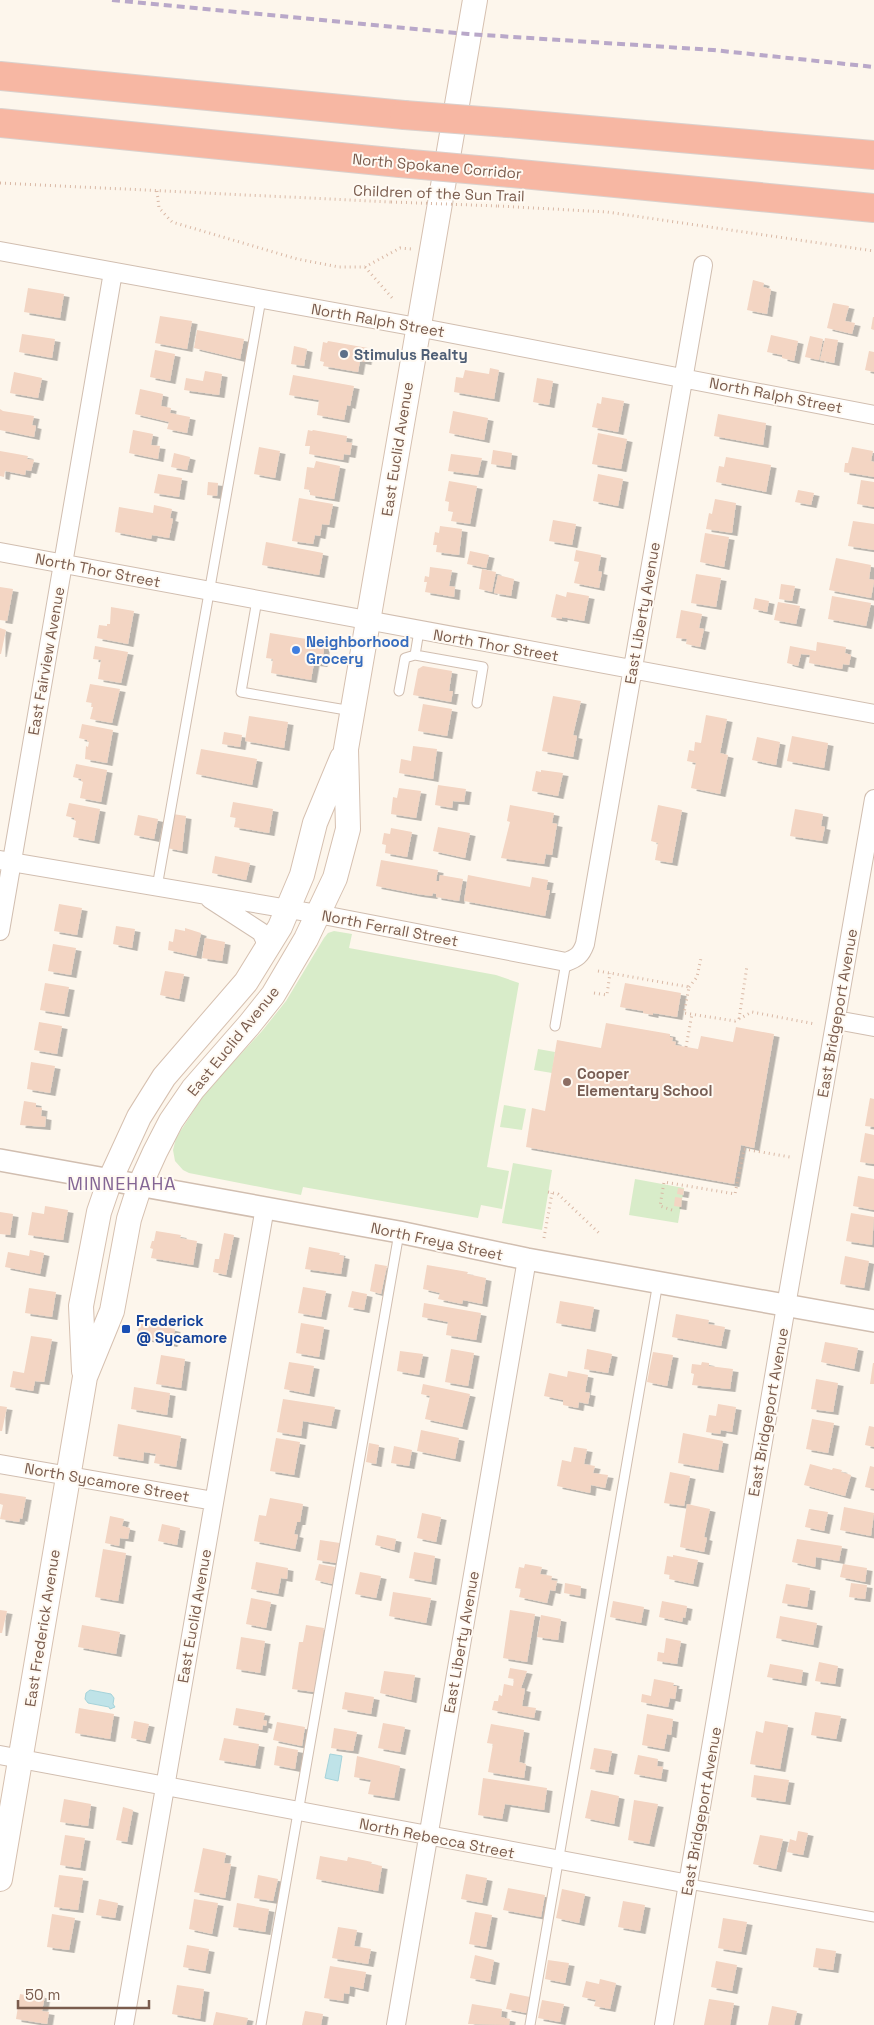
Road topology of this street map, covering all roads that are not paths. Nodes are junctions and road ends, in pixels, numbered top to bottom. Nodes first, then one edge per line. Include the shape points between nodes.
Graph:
1 (475, 0) edge
2 (0, 76) edge
3 (0, 124) edge
4 (874, 155) edge
5 (874, 208) edge
6 (0, 251) edge
7 (703, 265) dead end
8 (113, 272) junction
9 (261, 299) junction
10 (417, 327) junction
11 (684, 377) junction
12 (874, 414) edge
13 (0, 552) edge
14 (63, 563) junction
15 (208, 591) junction
16 (256, 600) junction
17 (368, 621) junction
18 (419, 631) junction
19 (415, 655) junction
20 (632, 670) junction
21 (400, 691) dead end
22 (477, 703) dead end
23 (352, 711) junction
24 (874, 714) edge
25 (346, 750) junction
26 (874, 799) edge
27 (6, 861) edge
28 (157, 887) junction
29 (203, 894) junction
30 (288, 909) junction
31 (318, 914) junction
32 (0, 931) edge
33 (265, 952) junction
34 (571, 960) junction
35 (836, 1020) junction
36 (555, 1026) dead end
37 (874, 1027) edge
38 (0, 1160) edge
39 (110, 1180) junction
40 (140, 1185) junction
41 (265, 1207) junction
42 (399, 1232) junction
43 (527, 1259) junction
44 (658, 1282) junction
45 (786, 1306) junction
46 (874, 1321) edge
47 (84, 1378) junction
48 (0, 1464) edge
49 (67, 1475) junction
50 (214, 1501) junction
51 (10, 1757) edge
52 (165, 1788) junction
53 (298, 1812) junction
54 (428, 1837) junction
55 (558, 1860) junction
56 (0, 1879) edge
57 (688, 1884) junction
58 (874, 1917) edge
59 (124, 2025) edge
60 (261, 2025) edge
61 (396, 2025) edge
62 (530, 2025) edge
63 (664, 2025) edge

1 - 10 main road, East Euclid Avenue
2 - 4 highway, bridge
3 - 5 highway, North Spokane Corridor, bridge
6 - 8 street, North Ralph Street
7 - 11 street, East Liberty Avenue
8 - 9 street, North Ralph Street
8 - 14 street, East Fairview Avenue
9 - 10 street, North Ralph Street
9 - 15 lane
10 - 11 street, North Ralph Street
10 - 17 main road, East Euclid Avenue
11 - 12 street, North Ralph Street
11 - 20 street, East Liberty Avenue
13 - 14 street, North Thor Street
14 - 15 street, North Thor Street
14 - 27 street, East Fairview Avenue
15 - 16 street, North Thor Street
15 - 28 lane
16 - 17 street, North Thor Street
16 - 23 lane via 241,692
17 - 18 street, North Thor Street
17 - 23 main road, East Euclid Avenue
18 - 19 lane
18 - 20 street, North Thor Street
19 - 21 lane via 405,658
19 - 22 lane via 483,667
20 - 24 street, North Thor Street
20 - 34 street, East Liberty Avenue via 585,944 582,952
23 - 25 main road, East Euclid Avenue
25 - 30 main road, East Euclid Avenue via 315,823 302,875
25 - 31 main road, East Euclid Avenue via 348,829 335,878
26 - 35 street, East Bridgeport Avenue
27 - 28 street, North Ferrall Street
27 - 32 street, East Fairview Avenue
28 - 29 street, North Ferrall Street
29 - 30 street, North Ferrall Street
29 - 33 street, North Ferrall Street via 261,932
30 - 31 street, North Ferrall Street
30 - 33 main road, East Euclid Avenue
31 - 34 street, North Ferrall Street
31 - 40 main road, East Euclid Avenue via 273,995 193,1089 171,1121
33 - 39 main road, East Euclid Avenue via 229,1002 164,1077 139,1117
34 - 36 lane
35 - 37 street
35 - 45 street, East Bridgeport Avenue
38 - 39 street, North Freya Street
39 - 40 street, North Freya Street
39 - 47 main road, East Frederick Avenue via 99,1212 82,1306
40 - 41 street, North Freya Street
40 - 47 main road, East Frederick Avenue via 129,1219 112,1311
41 - 42 street, North Freya Street
41 - 50 street, East Euclid Avenue
42 - 43 street, North Freya Street
42 - 53 lane
43 - 44 street, North Freya Street
43 - 54 street, East Liberty Avenue
44 - 45 street, North Freya Street
44 - 55 lane
45 - 46 street, North Freya Street
45 - 57 street, East Bridgeport Avenue
47 - 49 main road, East Frederick Avenue
48 - 49 street, North Sycamore Street
49 - 50 street, North Sycamore Street
49 - 51 main road, East Frederick Avenue
50 - 52 street, East Euclid Avenue
51 - 52 street, North Rebecca Street
51 - 56 main road, East Frederick Avenue
52 - 53 street, North Rebecca Street
52 - 59 street, East Euclid Avenue
53 - 54 street, North Rebecca Street
53 - 60 lane
54 - 55 street, North Rebecca Street
54 - 61 street, East Liberty Avenue
55 - 57 street, North Rebecca Street
55 - 62 lane
57 - 58 lane, North Rebecca Street
57 - 63 street, East Bridgeport Avenue

